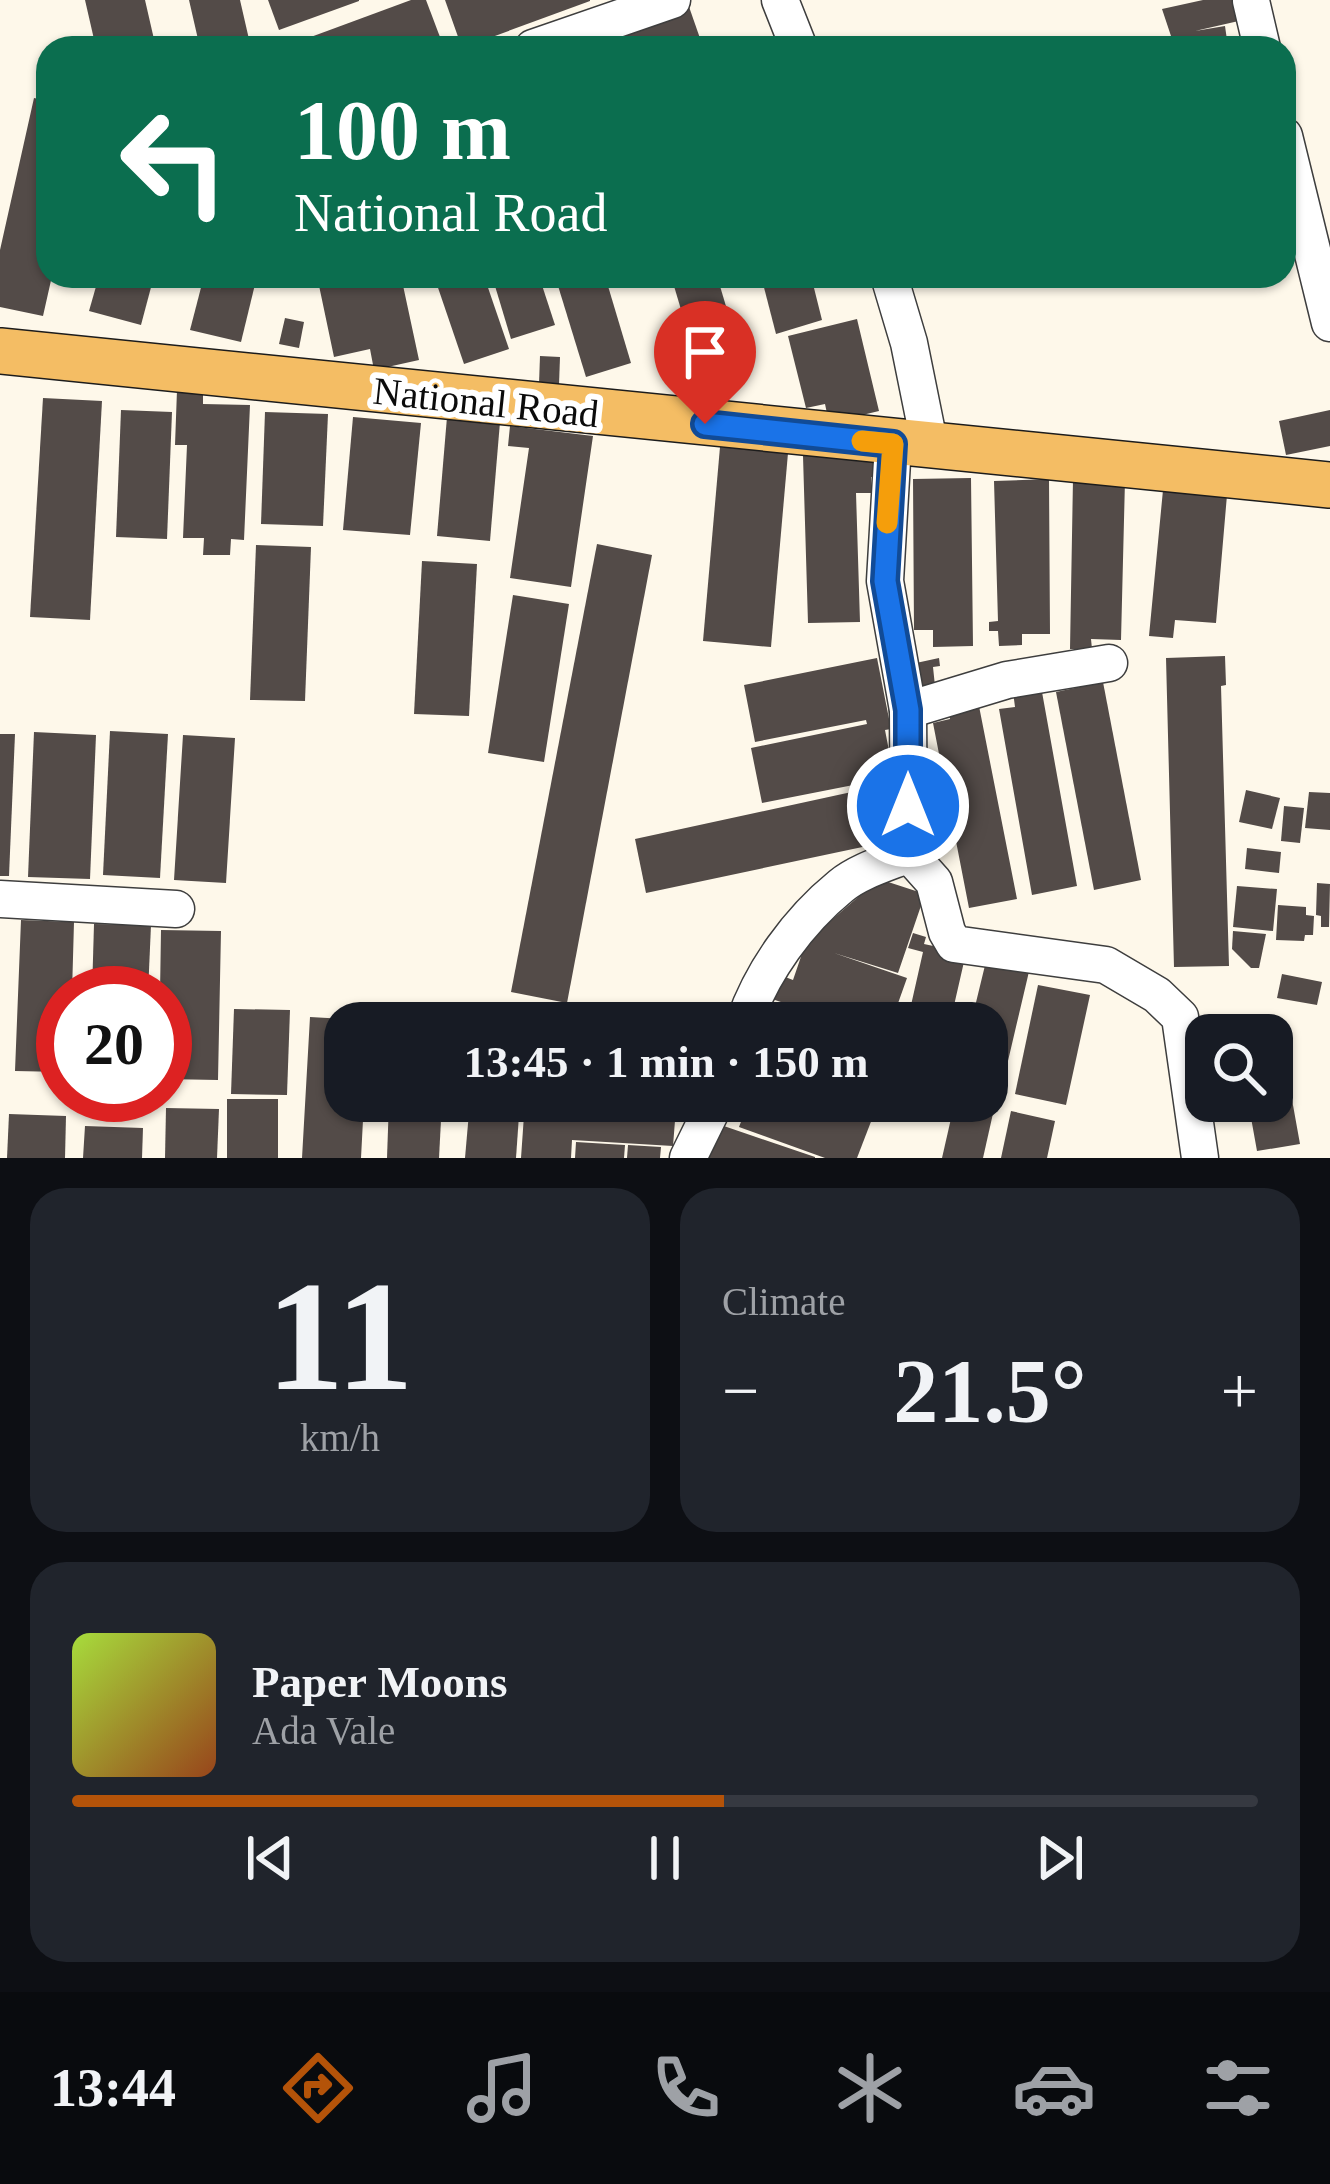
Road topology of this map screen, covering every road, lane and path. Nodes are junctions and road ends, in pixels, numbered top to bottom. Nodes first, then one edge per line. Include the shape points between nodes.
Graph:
1 (672, 0) edge
2 (780, 0) edge
3 (1251, 2) edge
4 (568, 36) edge
5 (794, 36) edge
6 (1259, 36) edge
7 (1296, 185) edge
8 (893, 288) edge
9 (1330, 323) edge
10 (0, 351) edge
11 (911, 445) junction
12 (1330, 485) edge
13 (1109, 663) dead end
14 (908, 710) junction
15 (908, 854) junction
16 (0, 899) edge
17 (176, 908) dead end
18 (754, 1002) edge
19 (706, 1122) edge
20 (688, 1158) edge
21 (1200, 1158) edge

1 - 4 street
2 - 5 street
3 - 6 street
7 - 9 street
8 - 11 street via 909,344
10 - 11 main road, National Road
11 - 12 main road, National Road
11 - 14 street via 885,581
13 - 14 street via 1007,680
14 - 15 street
15 - 18 street via 843,884 777,954
15 - 21 street via 934,882 954,944 1106,965 1180,1017
16 - 17 street
19 - 20 street

